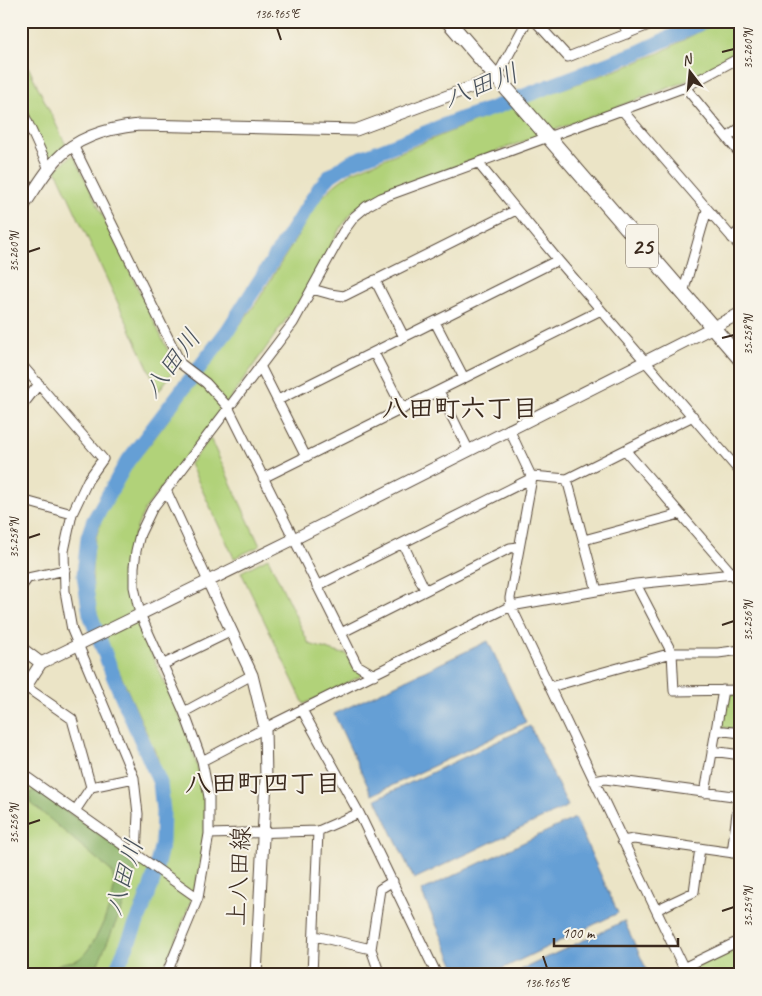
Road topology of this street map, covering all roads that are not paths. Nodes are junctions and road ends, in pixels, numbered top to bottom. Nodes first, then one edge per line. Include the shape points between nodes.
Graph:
1 (448, 21) edge
2 (527, 21) edge
3 (535, 21) edge
4 (622, 21) edge
5 (659, 21) edge
6 (628, 34) junction
7 (741, 57) edge
8 (501, 84) junction
9 (685, 87) junction
10 (21, 108) edge
11 (622, 110) junction
12 (741, 127) edge
13 (546, 134) junction
14 (727, 138) junction
15 (74, 145) junction
16 (741, 155) edge
17 (478, 163) junction
18 (49, 169) junction
19 (21, 210) edge
20 (516, 210) junction
21 (707, 210) junction
22 (741, 229) edge
23 (732, 238) junction
24 (741, 248) edge
25 (558, 260) junction
26 (376, 280) junction
27 (312, 289) junction
28 (683, 293) junction
29 (601, 310) junction
30 (741, 314) edge
31 (435, 322) junction
32 (714, 328) junction
33 (404, 337) junction
34 (374, 353) junction
35 (741, 360) edge
36 (645, 362) junction
37 (21, 364) edge
38 (260, 366) junction
39 (464, 378) junction
40 (39, 384) junction
41 (439, 391) junction
42 (278, 400) junction
43 (21, 407) edge
44 (228, 407) junction
45 (403, 409) junction
46 (692, 416) junction
47 (509, 429) junction
48 (625, 450) junction
49 (469, 451) junction
50 (306, 457) junction
51 (741, 474) edge
52 (532, 477) junction
53 (263, 478) junction
54 (567, 479) junction
55 (166, 490) junction
56 (21, 502) edge
57 (72, 514) junction
58 (680, 514) junction
59 (294, 539) junction
60 (584, 540) junction
61 (403, 544) junction
62 (519, 547) junction
63 (741, 567) edge
64 (65, 570) junction
65 (733, 574) junction
66 (25, 575) edge
67 (208, 581) junction
68 (636, 584) junction
69 (741, 584) edge
70 (317, 586) junction
71 (21, 587) edge
72 (426, 590) junction
73 (597, 591) junction
74 (511, 606) junction
75 (140, 614) junction
76 (232, 631) junction
77 (341, 633) junction
78 (78, 645) junction
79 (21, 648) edge
80 (741, 650) edge
81 (672, 653) junction
82 (42, 663) junction
83 (162, 665) junction
84 (252, 675) junction
85 (374, 675) junction
86 (550, 687) junction
87 (723, 690) junction
88 (741, 690) edge
89 (24, 691) edge
90 (302, 710) junction
91 (184, 712) junction
92 (265, 728) junction
93 (716, 730) junction
94 (741, 733) edge
95 (712, 751) junction
96 (741, 754) edge
97 (202, 761) junction
98 (21, 773) edge
99 (134, 778) junction
100 (594, 781) junction
101 (91, 787) junction
102 (705, 793) junction
103 (740, 797) edge
104 (75, 812) junction
105 (359, 812) junction
106 (262, 832) junction
107 (318, 832) junction
108 (210, 834) junction
109 (622, 841) junction
110 (700, 848) junction
111 (736, 853) edge
112 (136, 855) junction
113 (392, 881) junction
114 (198, 898) junction
115 (656, 910) junction
116 (314, 936) junction
117 (741, 940) edge
118 (371, 949) junction
119 (685, 971) edge
120 (167, 972) edge
121 (182, 975) edge
122 (256, 975) edge
123 (312, 975) edge
124 (380, 975) edge
125 (437, 975) edge

1 - 8 main road, 25
2 - 8 street
3 - 6 street via 568,57
4 - 6 street
5 - 6 street
7 - 9 street
8 - 13 main road, 25
8 - 15 street via 356,130 139,125 94,134
9 - 11 street
9 - 14 street
10 - 18 street
11 - 13 street
11 - 21 street
12 - 14 street
13 - 17 street
13 - 28 main road, 25
14 - 16 street
15 - 18 street
15 - 44 street via 181,364 206,383
17 - 20 street
17 - 27 street via 366,206 343,232
18 - 19 street
20 - 25 street
20 - 26 street
21 - 23 street
21 - 28 street
22 - 23 street
23 - 24 street
25 - 29 street
25 - 31 street
26 - 27 street via 344,296
26 - 33 street
27 - 38 street via 293,323
28 - 32 main road, 25
29 - 36 street
29 - 39 street
30 - 32 street
31 - 33 street
31 - 39 street
32 - 35 main road, 25
32 - 36 street
33 - 34 street
34 - 42 street
34 - 45 street
36 - 46 street
36 - 47 street
37 - 40 street
38 - 42 street
38 - 44 street
39 - 41 street
40 - 43 street
40 - 57 street via 103,459 88,480
41 - 45 street
41 - 49 street
42 - 50 street
44 - 53 street
44 - 55 street
45 - 50 street
46 - 48 street
46 - 51 street
47 - 49 street
47 - 52 street
48 - 54 street
48 - 58 street
49 - 59 street
50 - 53 street
52 - 54 street
52 - 61 street
52 - 62 street
53 - 59 street
54 - 60 street
55 - 67 street
55 - 75 street via 152,509 136,551 134,587
56 - 57 street
57 - 64 street via 64,551
58 - 60 street
58 - 65 street
59 - 67 street
59 - 70 street
60 - 73 street
61 - 70 street
61 - 72 street
62 - 72 street via 510,548
62 - 74 street
63 - 65 street
64 - 66 street
64 - 78 street via 68,613
65 - 68 street
65 - 69 street
66 - 71 street
67 - 75 street
67 - 76 street, 上八田線
68 - 73 street
68 - 81 street
70 - 77 street
72 - 77 street
73 - 74 street
74 - 85 street
74 - 86 street
75 - 78 street
75 - 83 street
76 - 83 street
76 - 84 street, 上八田線
77 - 85 street via 357,665
78 - 82 street
78 - 99 street
79 - 82 street
80 - 81 street
81 - 86 street
81 - 87 street via 674,691
82 - 89 street
83 - 91 street
84 - 91 street
84 - 92 street, 上八田線
85 - 90 street
86 - 100 street
87 - 88 street
87 - 93 street
89 - 101 street via 72,720
90 - 92 street
90 - 105 street
91 - 97 street
92 - 97 street
92 - 106 street, 上八田線
93 - 94 street
93 - 95 street
95 - 96 street
95 - 102 street
97 - 108 street via 209,797
98 - 104 street
99 - 101 street
99 - 112 street via 138,814
100 - 102 street via 605,779
100 - 109 street
101 - 104 street
102 - 103 street
103 - 111 street
104 - 112 street
105 - 107 street
105 - 113 street
106 - 107 street
106 - 108 street
106 - 122 street, 上八田線
107 - 116 street
108 - 114 street
109 - 110 street via 634,839
109 - 115 street
110 - 111 street
110 - 115 street via 694,892
112 - 114 street
113 - 118 street via 380,889
113 - 125 street
114 - 120 street
115 - 119 street
116 - 118 street
116 - 123 street
117 - 119 street
118 - 124 street
120 - 121 street

